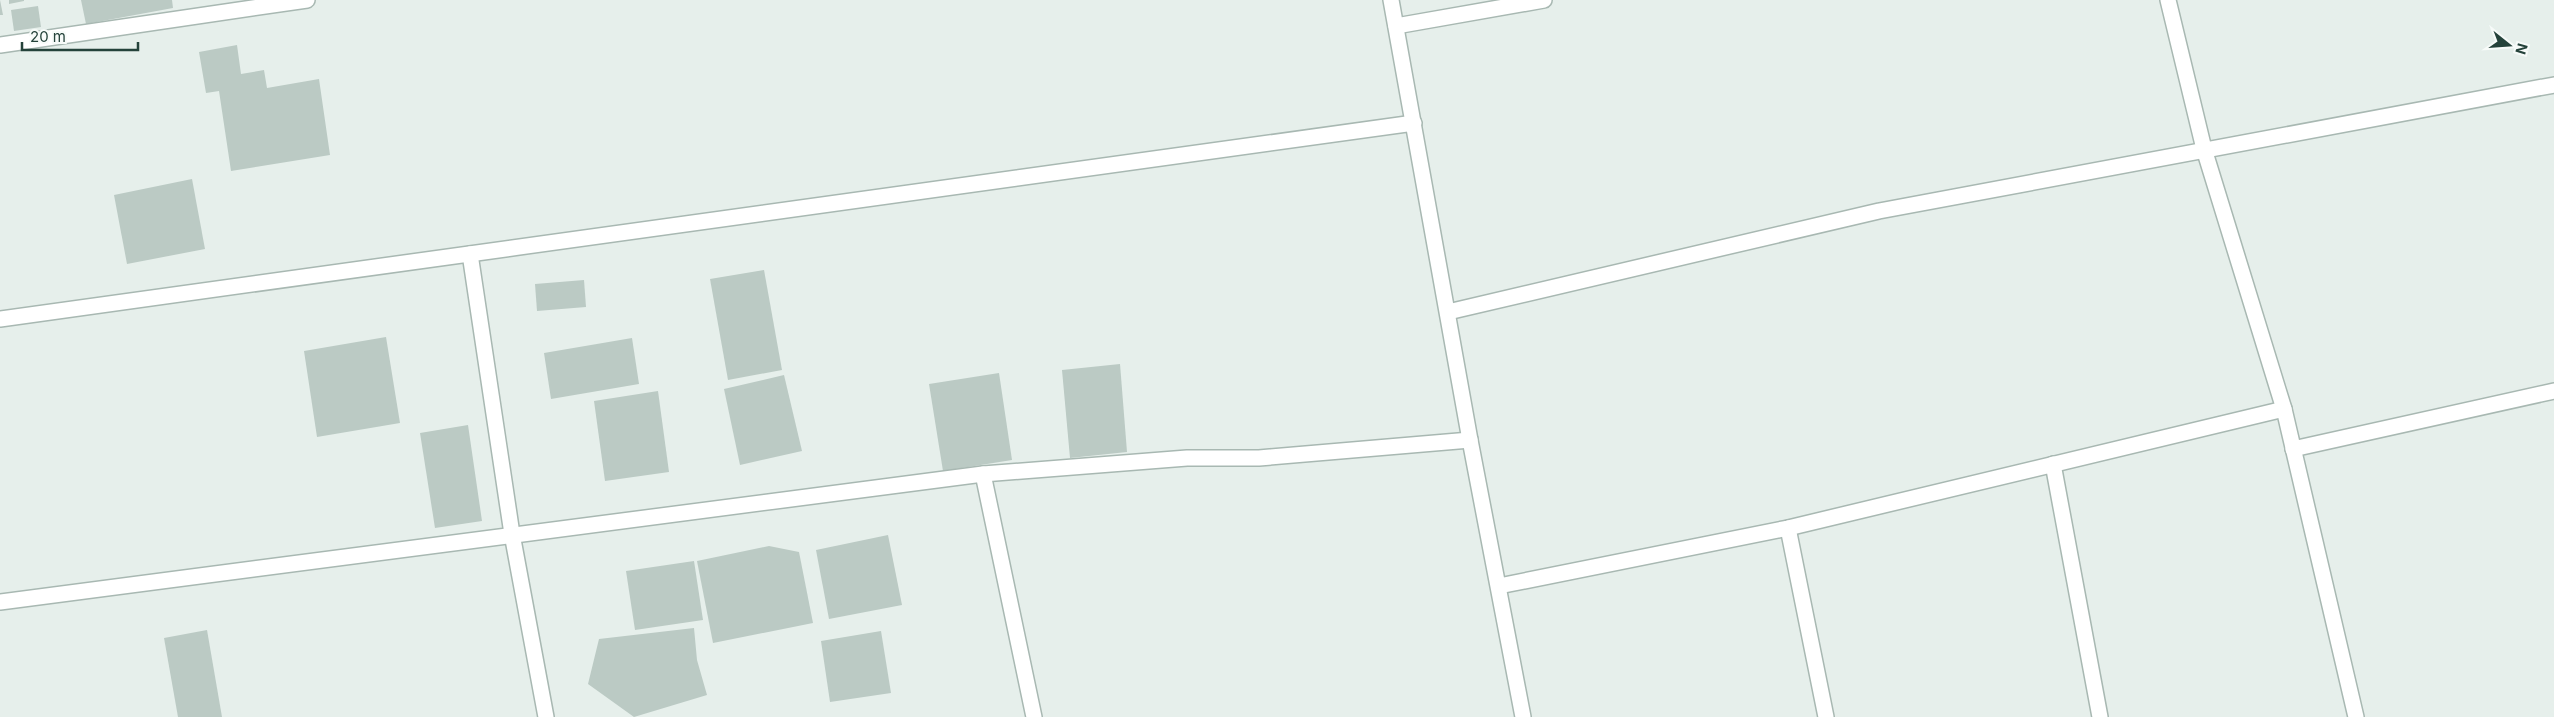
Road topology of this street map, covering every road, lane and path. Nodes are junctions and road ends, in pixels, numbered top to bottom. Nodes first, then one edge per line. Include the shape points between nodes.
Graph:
1 (307, 0) edge
2 (1391, 0) edge
3 (1544, 0) edge
4 (2168, 0) edge
5 (1396, 26) junction
6 (0, 46) edge
7 (2554, 85) edge
8 (1414, 123) junction
9 (2204, 149) junction
10 (470, 254) junction
11 (1448, 312) junction
12 (0, 319) edge
13 (2554, 391) edge
14 (2284, 409) junction
15 (1470, 440) junction
16 (2293, 449) junction
17 (2053, 464) junction
18 (983, 474) junction
19 (1788, 528) junction
20 (512, 534) junction
21 (1499, 586) junction
22 (0, 602) edge
23 (546, 717) edge
24 (1034, 717) edge
25 (1523, 717) edge
26 (1826, 717) edge
27 (2100, 717) edge
28 (2356, 717) edge

1 - 6 street
2 - 5 street
3 - 5 street
4 - 9 street
5 - 8 street
7 - 9 street
8 - 10 street
8 - 11 street
9 - 11 street via 1879,211
9 - 14 street
10 - 12 street
10 - 20 street
11 - 15 street
13 - 16 street
14 - 16 street
14 - 17 street
15 - 18 street via 1259,458 1187,458
15 - 21 street
16 - 28 street
17 - 19 street
17 - 27 street
18 - 20 street
18 - 24 street
19 - 21 street
19 - 26 street
20 - 22 street
20 - 23 street
21 - 25 street

